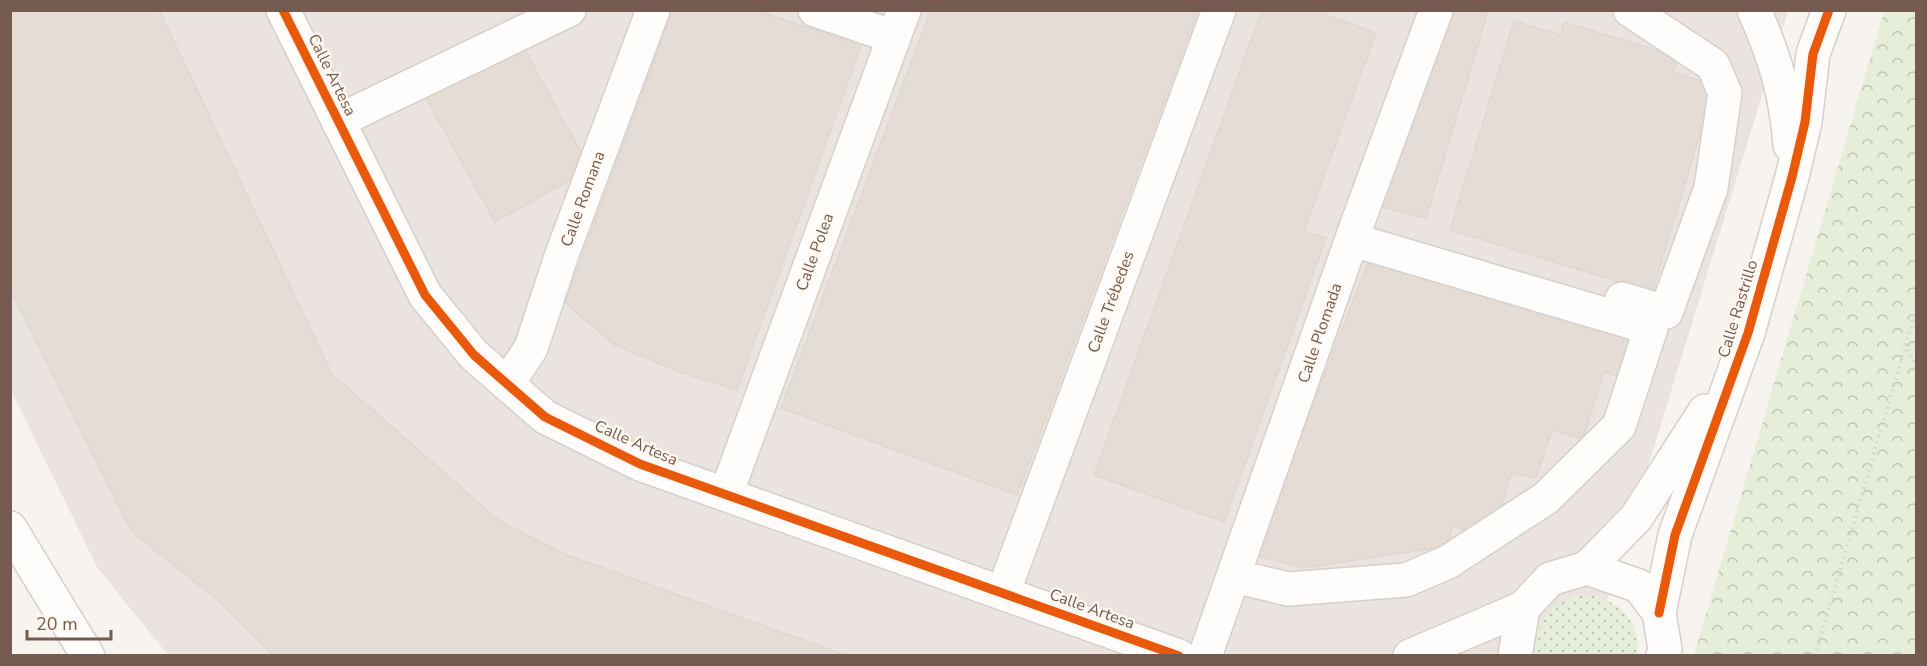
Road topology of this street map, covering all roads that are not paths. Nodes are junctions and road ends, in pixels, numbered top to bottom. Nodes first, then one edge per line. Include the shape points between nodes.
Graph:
1 (283, 10) edge
2 (569, 10) edge
3 (653, 10) edge
4 (815, 10) edge
5 (1220, 10) edge
6 (1436, 10) edge
7 (1630, 10) edge
8 (1754, 10) edge
9 (1829, 10) edge
10 (899, 24) edge
11 (338, 121) junction
12 (1792, 177) junction
13 (1356, 230) junction
14 (1748, 333) junction
15 (507, 384) junction
16 (726, 495) junction
17 (10, 528) edge
18 (1587, 568) junction
19 (1234, 576) junction
20 (1004, 593) junction
21 (1523, 608) junction
22 (1659, 613) junction
23 (1416, 655) edge
24 (88, 656) edge
25 (1179, 656) edge
26 (1205, 656) edge
27 (1410, 656) edge
28 (1515, 656) edge
29 (1664, 656) edge

1 - 11 street, Calle Artesa
2 - 11 street
3 - 15 street, Calle Romana via 531,348
4 - 10 street
5 - 20 street, Calle Trébedes
6 - 13 street, Calle Plomada
7 - 13 street via 1713,65 1725,93 1711,188 1666,312
8 - 12 street, Calle Rastrillo via 1775,56 1788,116
9 - 12 street, Calle Rastrillo via 1813,54 1805,122
10 - 16 street, Calle Polea
11 - 15 street, Calle Artesa via 425,295 474,355
12 - 14 street, Calle Rastrillo
13 - 19 street, Calle Plomada
13 - 19 street via 1651,328 1619,426 1546,498 1448,562 1406,580 1288,589
14 - 18 street, Calle Rastrillo via 1697,426 1636,518
14 - 22 street, Calle Rastrillo via 1676,535
15 - 16 street, Calle Artesa via 544,417 640,464
16 - 20 street, Calle Artesa
17 - 24 street
18 - 21 street via 1550,579
18 - 22 street via 1639,586
19 - 26 street, Calle Plomada
20 - 25 street, Calle Artesa
21 - 23 street
21 - 28 street
22 - 29 street
23 - 27 street

